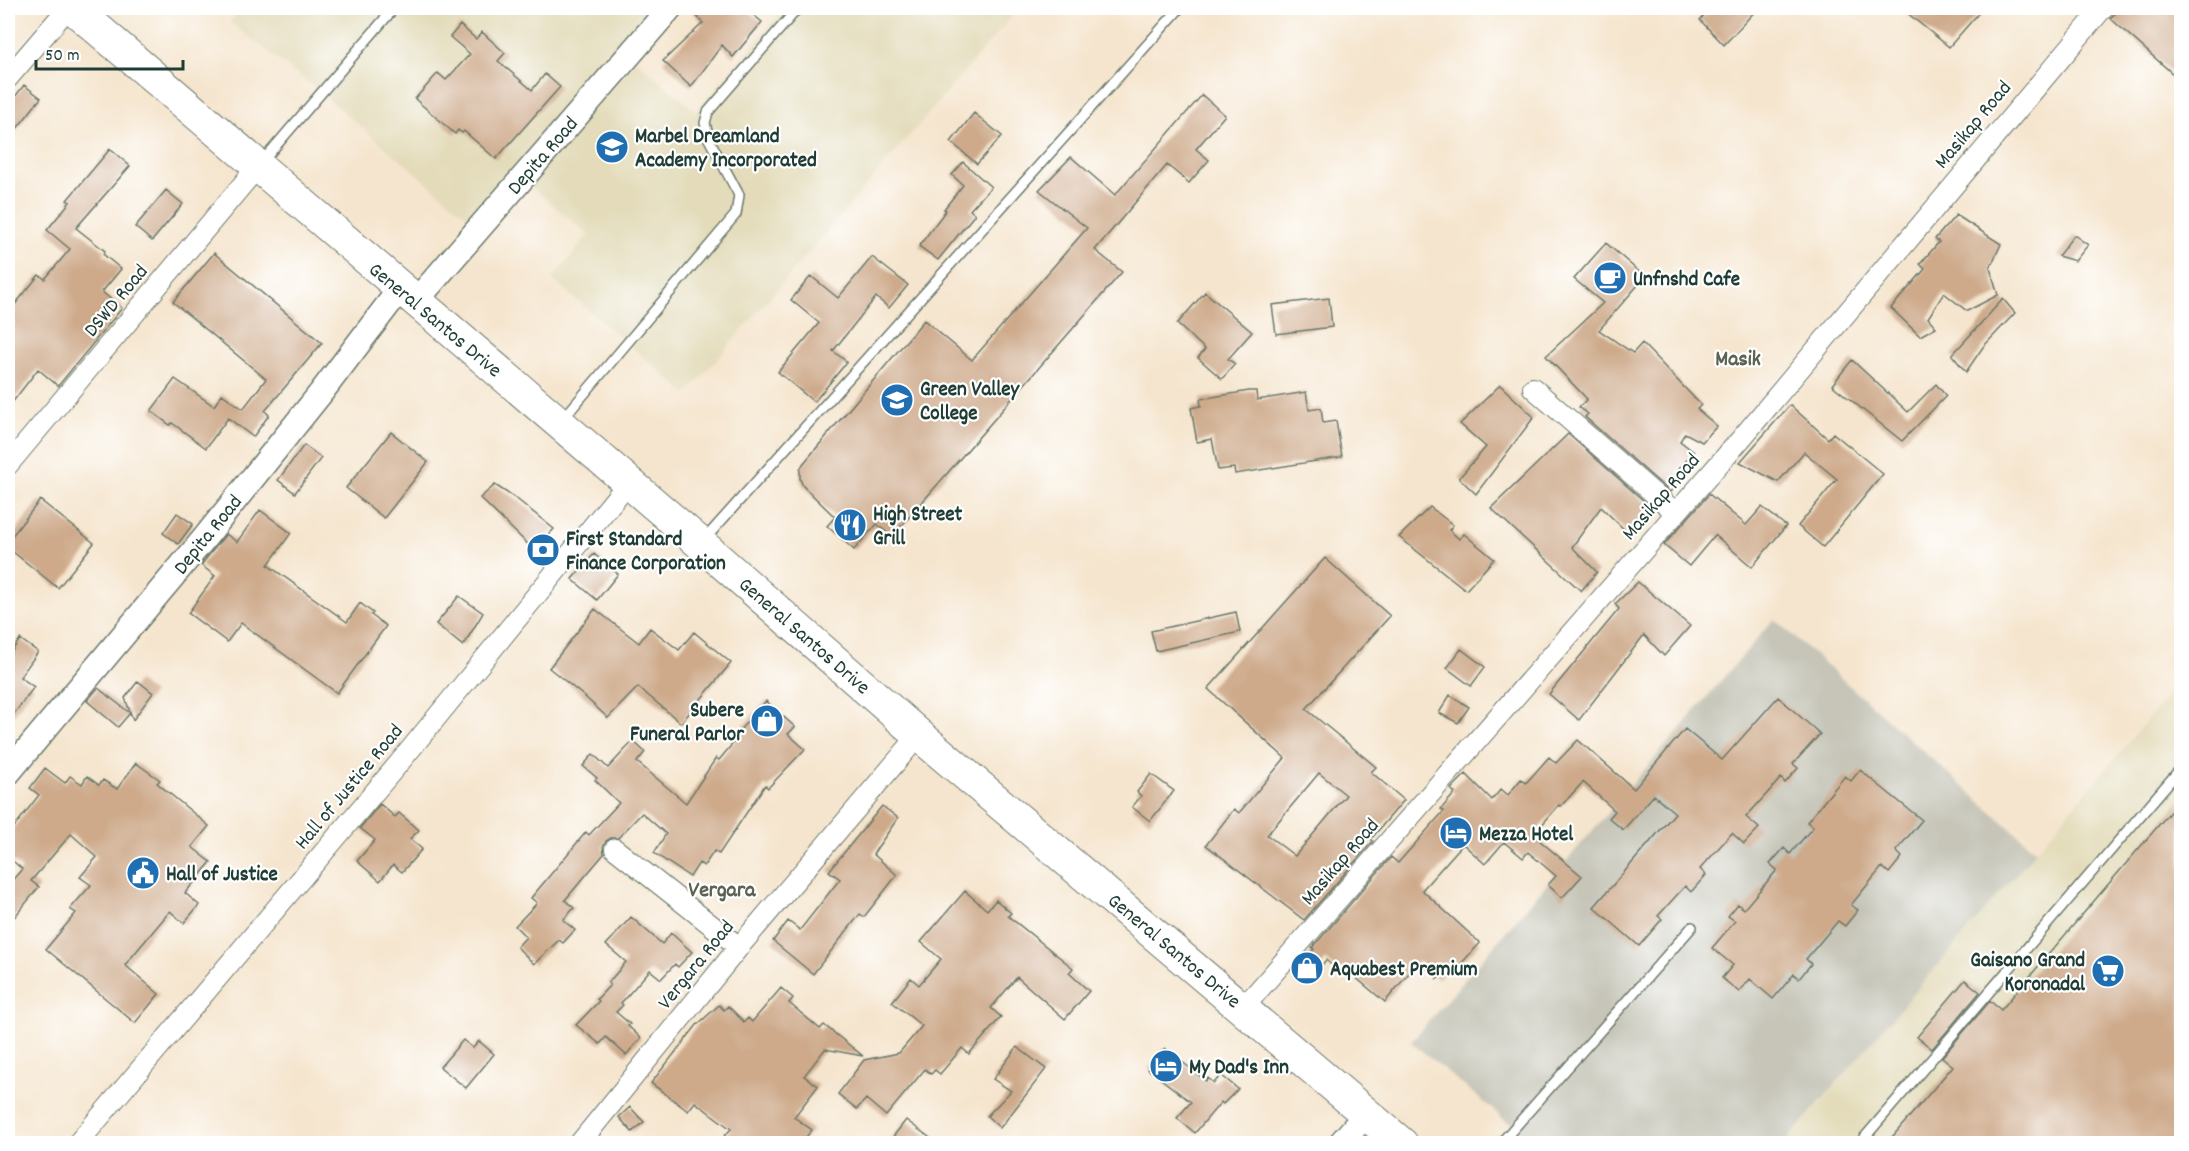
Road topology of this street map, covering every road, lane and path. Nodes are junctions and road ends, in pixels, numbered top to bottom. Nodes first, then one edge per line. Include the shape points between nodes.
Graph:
1 (68, 8) edge
2 (73, 8) edge
3 (394, 8) edge
4 (670, 8) edge
5 (798, 8) edge
6 (1180, 8) edge
7 (2103, 8) edge
8 (8, 78) edge
9 (259, 165) junction
10 (408, 295) junction
11 (1533, 388) dead end
12 (559, 424) junction
13 (8, 465) edge
14 (628, 483) junction
15 (1676, 513) junction
16 (701, 544) junction
17 (919, 735) junction
18 (2181, 767) edge
19 (8, 773) edge
20 (615, 849) dead end
21 (1692, 927) dead end
22 (740, 947) junction
23 (1243, 1008) junction
24 (1367, 1113) junction
25 (77, 1143) edge
26 (579, 1143) edge
27 (1340, 1143) edge
28 (1402, 1143) edge
29 (1500, 1143) edge
30 (1859, 1143) edge

1 - 8 street
2 - 9 highway, General Santos Drive
3 - 9 lane
4 - 10 street, Depita Road
5 - 12 lane via 708,112 705,123 709,139 739,195 736,214
6 - 16 lane
7 - 15 street, Masikap Road
9 - 10 highway, General Santos Drive
9 - 13 street, DSWD Road
10 - 12 highway, General Santos Drive
10 - 19 street, Depita Road via 320,394
11 - 15 street
12 - 14 highway, General Santos Drive
14 - 16 highway, General Santos Drive
14 - 25 street, Hall of Justice Road via 400,762
15 - 23 street, Masikap Road
16 - 17 highway, General Santos Drive
17 - 22 street, Vergara Road
17 - 23 highway, General Santos Drive
18 - 30 lane
20 - 22 street
21 - 29 lane
22 - 26 street, Vergara Road
23 - 24 highway, General Santos Drive
24 - 27 street
24 - 28 highway, General Santos Drive

